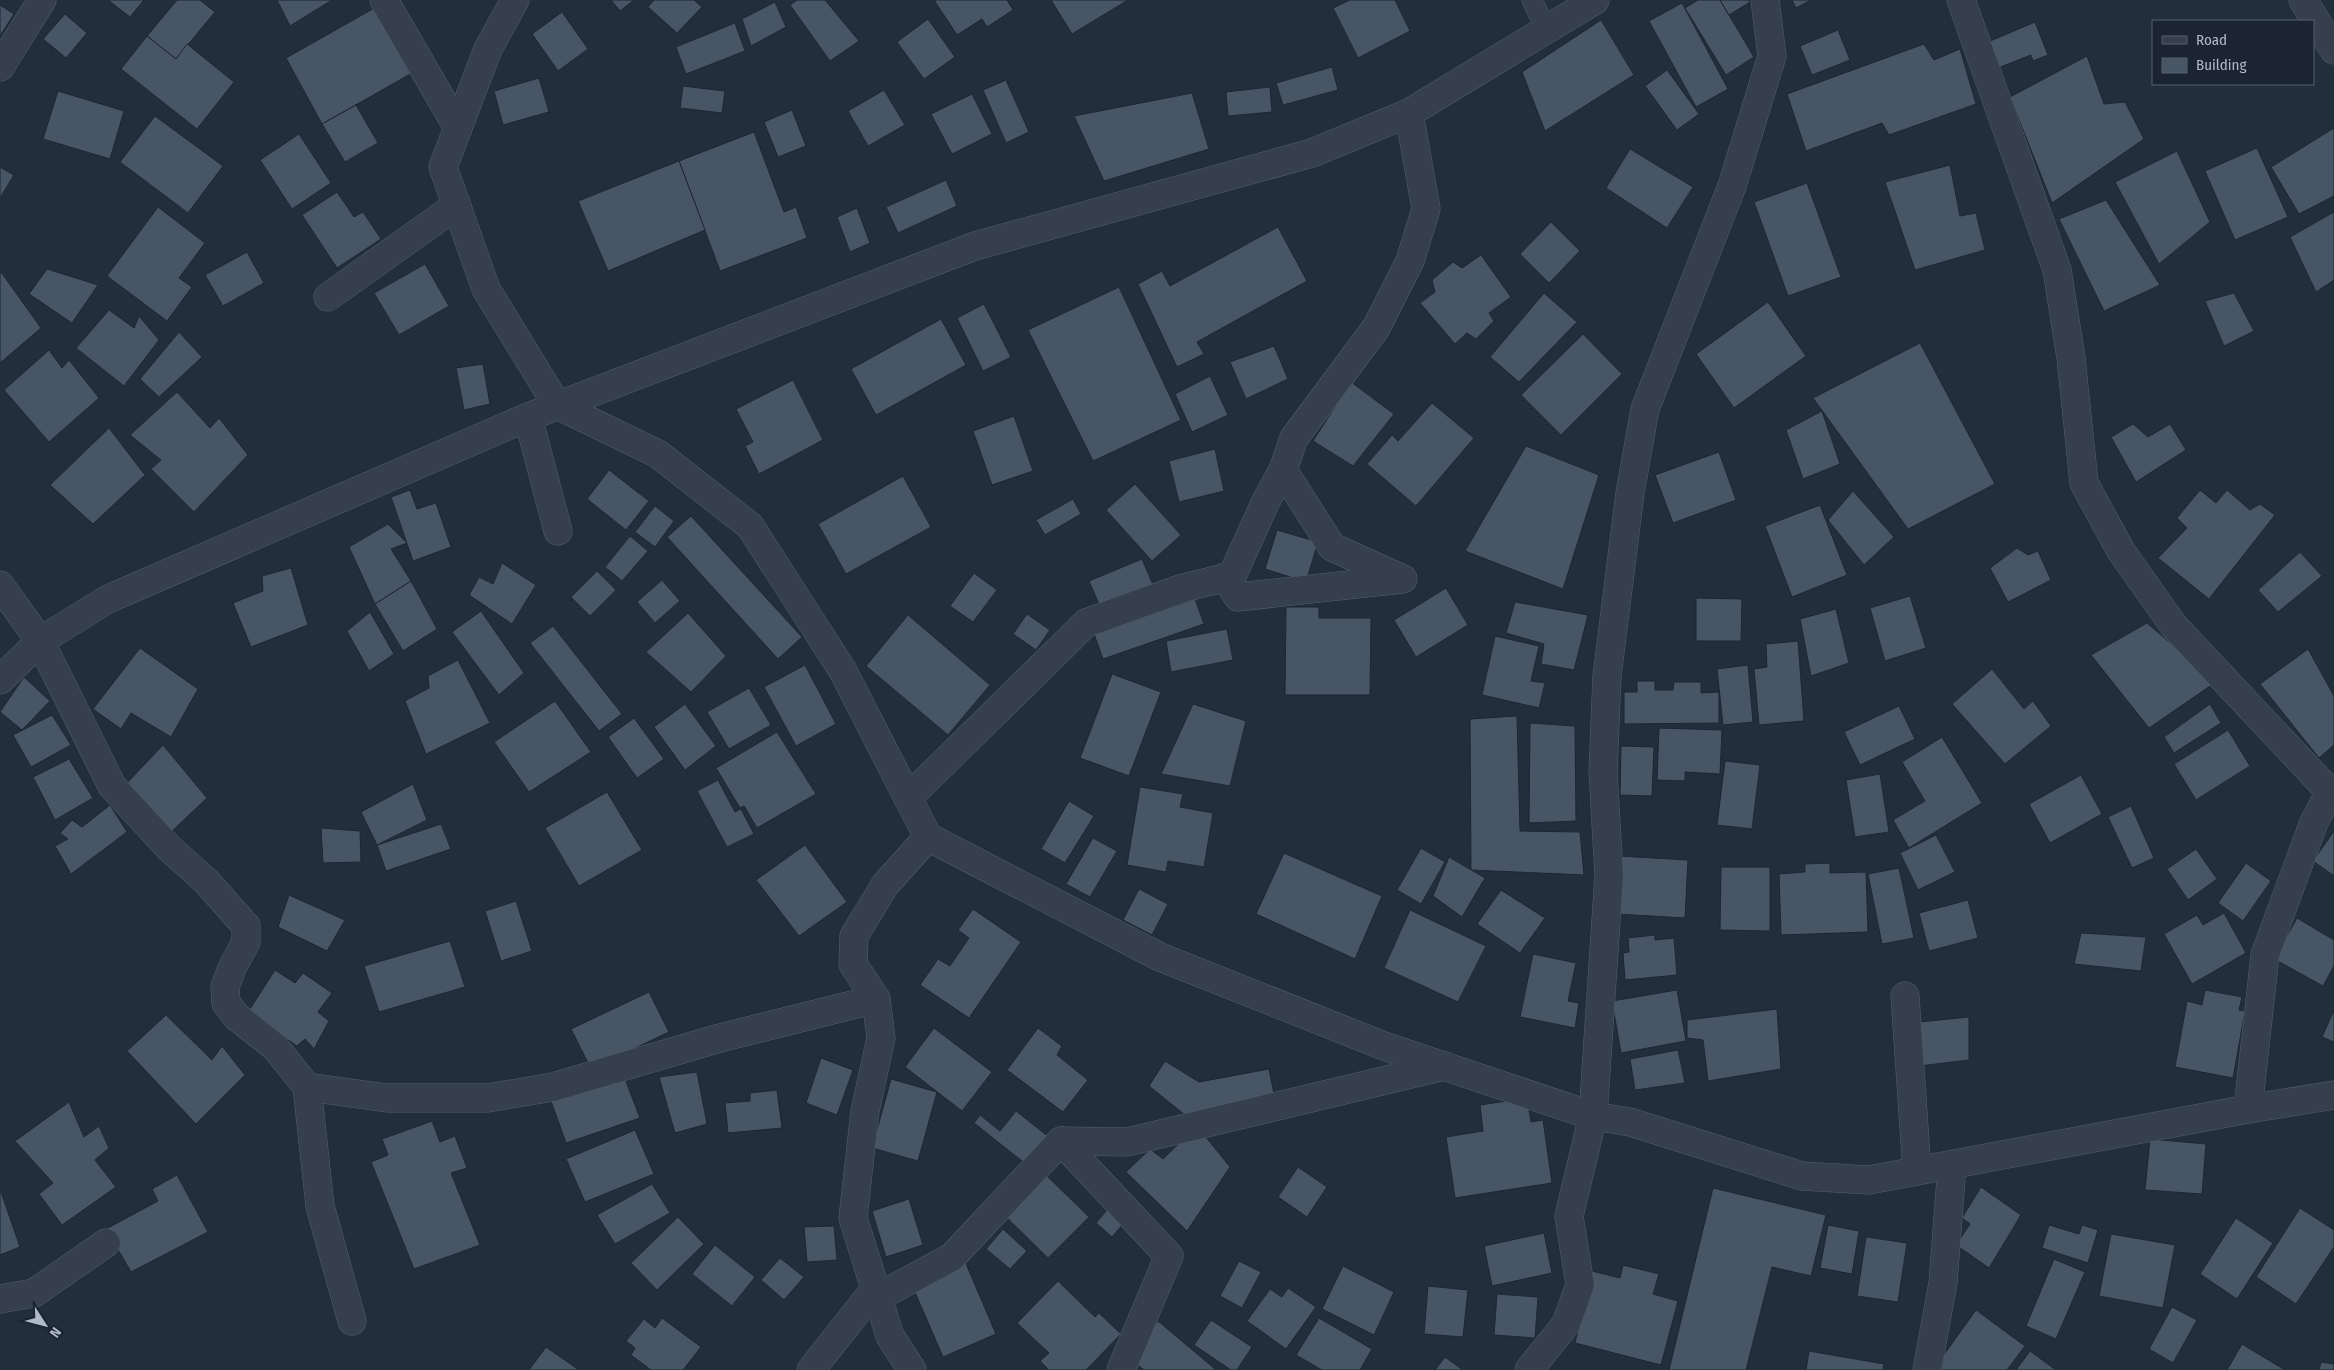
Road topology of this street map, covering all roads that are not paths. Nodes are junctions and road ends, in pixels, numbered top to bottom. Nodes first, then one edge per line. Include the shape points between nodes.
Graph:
1 (42, 0) edge
2 (384, 0) edge
3 (515, 0) edge
4 (1532, 0) edge
5 (1595, 0) edge
6 (1765, 0) edge
7 (1961, 0) edge
8 (2302, 0) edge
9 (1546, 30) junction
10 (2334, 50) edge
11 (0, 67) edge
12 (1409, 113) junction
13 (458, 128) junction
14 (457, 205) junction
15 (328, 297) dead end
16 (558, 405) junction
17 (528, 417) junction
18 (1283, 470) junction
19 (558, 531) dead end
20 (1225, 577) junction
21 (0, 585) edge
22 (40, 641) junction
23 (0, 680) edge
24 (2332, 791) edge
25 (908, 798) junction
26 (928, 837) junction
27 (1905, 996) dead end
28 (876, 999) junction
29 (1445, 1066) junction
30 (307, 1088) junction
31 (2334, 1096) edge
32 (2248, 1109) junction
33 (1593, 1116) junction
34 (1061, 1141) junction
35 (1952, 1165) junction
36 (1917, 1171) junction
37 (106, 1243) dead end
38 (877, 1293) junction
39 (0, 1299) edge
40 (352, 1320) dead end
41 (811, 1370) edge
42 (912, 1370) edge
43 (1121, 1370) edge
44 (1529, 1370) edge
45 (1927, 1370) edge

1 - 11 street
2 - 13 street
3 - 13 street via 488,49
4 - 9 lane
5 - 9 street
6 - 33 street via 1772,56 1732,186 1645,409 1630,493 1607,676 1603,771 1609,875
7 - 24 street via 2057,270 2071,358 2084,483 2121,551 2174,626
8 - 10 street
9 - 12 street
12 - 16 street via 1312,153 975,246
12 - 18 street via 1426,209 1410,262 1376,328 1294,438
13 - 14 street via 443,167
14 - 15 street
14 - 16 street via 486,289
16 - 17 street
16 - 25 street via 658,454 750,526 843,671
17 - 19 street
17 - 22 street via 108,599
18 - 20 street via 1232,576
18 - 20 street via 1332,547 1403,579 1238,597
20 - 25 street via 1086,623
21 - 22 street
22 - 23 street
22 - 30 street via 112,786 246,926 246,942 225,987 226,1003 237,1017 275,1046
24 - 32 street via 2314,822 2265,955
25 - 26 street
26 - 28 street via 885,885 854,936 853,964
26 - 29 street via 1160,957 1384,1046
27 - 36 street
28 - 30 street via 720,1038 553,1087 488,1098 387,1098
28 - 38 street via 881,1038 865,1111 853,1218
29 - 33 street
29 - 34 street via 1127,1142
30 - 40 street via 320,1206
31 - 32 street
32 - 35 street
33 - 36 street via 1630,1122 1802,1176 1869,1180
33 - 44 street via 1569,1216 1580,1285 1566,1324
34 - 38 street via 952,1257
34 - 43 street via 1169,1256
35 - 36 street
35 - 45 street via 1943,1283
37 - 39 street via 34,1294
38 - 41 street
38 - 42 street via 890,1336

